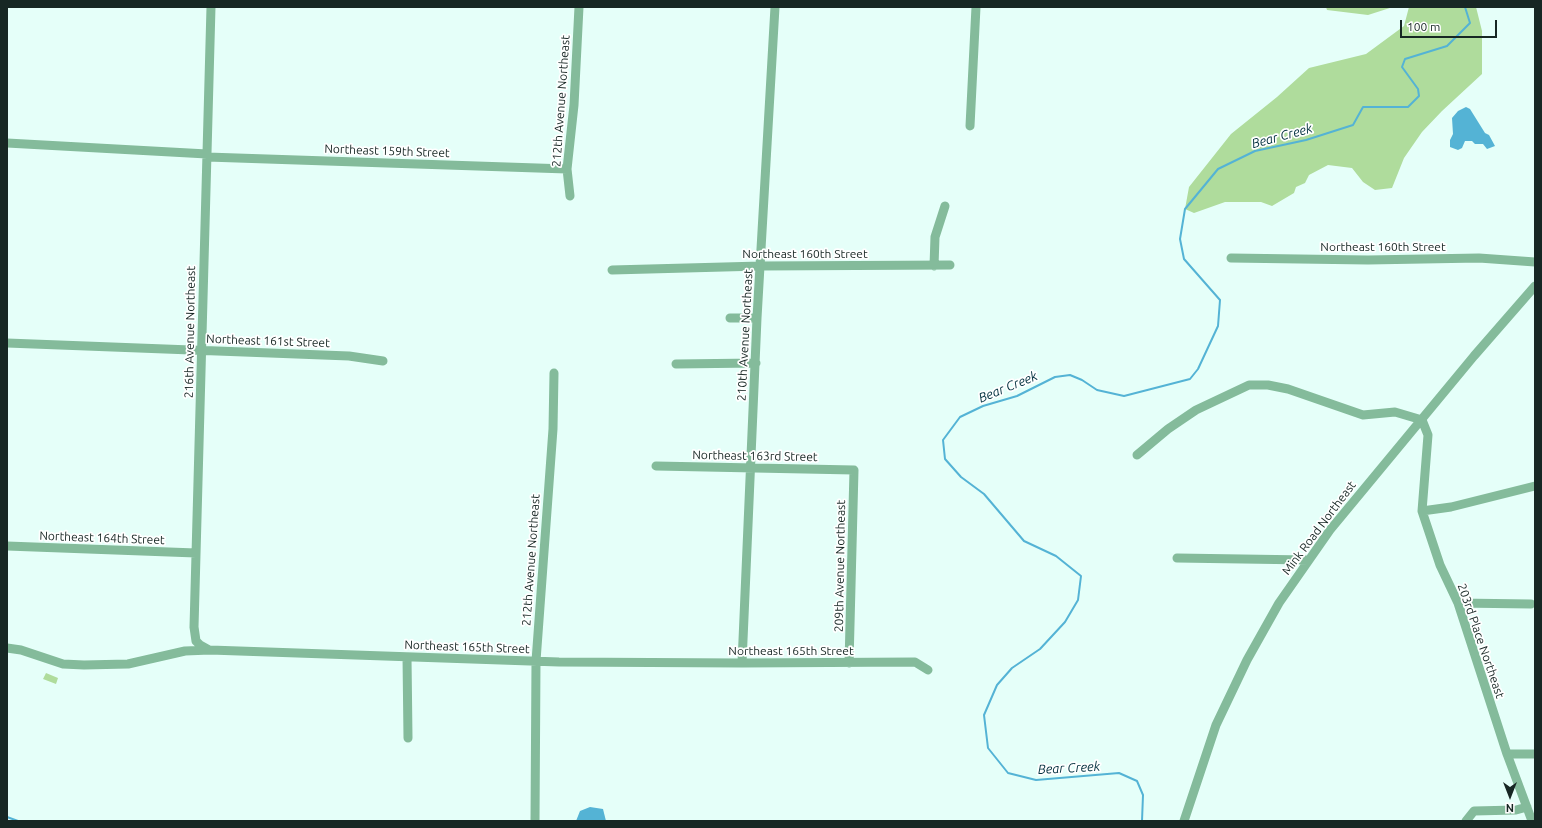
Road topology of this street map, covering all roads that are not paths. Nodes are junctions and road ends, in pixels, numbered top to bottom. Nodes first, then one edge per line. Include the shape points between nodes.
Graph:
1 (211, 7) edge
2 (579, 7) edge
3 (775, 7) edge
4 (976, 7) edge
5 (970, 126) dead end
6 (7, 143) edge
7 (207, 155) junction
8 (567, 169) junction
9 (570, 196) dead end
10 (945, 206) dead end
11 (1231, 258) dead end
12 (1535, 262) edge
13 (761, 266) junction
14 (934, 266) junction
15 (950, 266) dead end
16 (612, 270) dead end
17 (1535, 286) edge
18 (730, 318) dead end
19 (757, 318) junction
20 (7, 343) edge
21 (202, 351) junction
22 (383, 361) dead end
23 (756, 363) junction
24 (676, 364) dead end
25 (554, 373) dead end
26 (1422, 420) junction
27 (1137, 455) dead end
28 (656, 466) dead end
29 (750, 468) junction
30 (854, 470) joint
31 (1535, 486) edge
32 (1422, 511) junction
33 (7, 546) edge
34 (196, 553) junction
35 (1177, 558) dead end
36 (1308, 560) junction
37 (1458, 603) junction
38 (1531, 604) dead end
39 (7, 648) edge
40 (210, 650) junction
41 (407, 656) junction
42 (536, 661) junction
43 (742, 663) junction
44 (849, 663) junction
45 (928, 670) dead end
46 (408, 738) dead end
47 (1507, 754) junction
48 (1535, 754) edge
49 (1527, 807) junction
50 (535, 821) edge
51 (1184, 821) edge
52 (1466, 821) edge
53 (1532, 821) edge

1 - 7 street, 216th Avenue Northeast
2 - 8 street, 212th Avenue Northeast
3 - 13 street, 210th Avenue Northeast
4 - 5 street
6 - 7 street, Northeast 159th Street
7 - 8 street, Northeast 159th Street
7 - 21 street, 216th Avenue Northeast
8 - 9 street, 212th Avenue Northeast
10 - 14 street via 935,237
11 - 12 street, Northeast 160th Street via 1479,258
13 - 14 street, Northeast 160th Street
13 - 16 street, Northeast 160th Street
13 - 19 street, 210th Avenue Northeast
14 - 15 street, Northeast 160th Street
17 - 26 street, Mink Road Northeast
18 - 19 street
19 - 23 street, 210th Avenue Northeast
20 - 21 street, Northeast 161st Street
21 - 22 street, Northeast 161st Street via 349,356
21 - 34 street, 216th Avenue Northeast
23 - 24 street
23 - 29 street, 210th Avenue Northeast
25 - 42 street, 212th Avenue Northeast
26 - 27 street via 1395,412 1363,415 1288,389 1249,385 1196,410
26 - 32 street, 203rd Place Northeast via 1428,435
26 - 36 street, Mink Road Northeast
28 - 29 street, Northeast 163rd Street
29 - 30 street, Northeast 163rd Street
29 - 43 street, 210th Avenue Northeast
30 - 44 street, 209th Avenue Northeast
31 - 32 street via 1451,507
32 - 37 street, 203rd Place Northeast via 1440,565
33 - 34 street, Northeast 164th Street
34 - 40 street, 216th Avenue Northeast via 194,635 200,645
35 - 36 street
36 - 51 street, Mink Road Northeast via 1269,620 1233,688 1202,764
37 - 38 street
37 - 47 street, 203rd Place Northeast
39 - 40 street, Northeast 165th Street via 64,664 84,665 128,664 185,652
40 - 41 street, Northeast 165th Street
41 - 42 street, Northeast 165th Street
41 - 46 street
42 - 43 street, Northeast 165th Street
42 - 50 street, 212th Avenue Northeast
43 - 44 street, Northeast 165th Street
44 - 45 street, Northeast 165th Street via 915,662
47 - 48 street
47 - 49 street, 203rd Place Northeast
49 - 52 street via 1516,810 1474,811
49 - 53 street, 203rd Place Northeast

